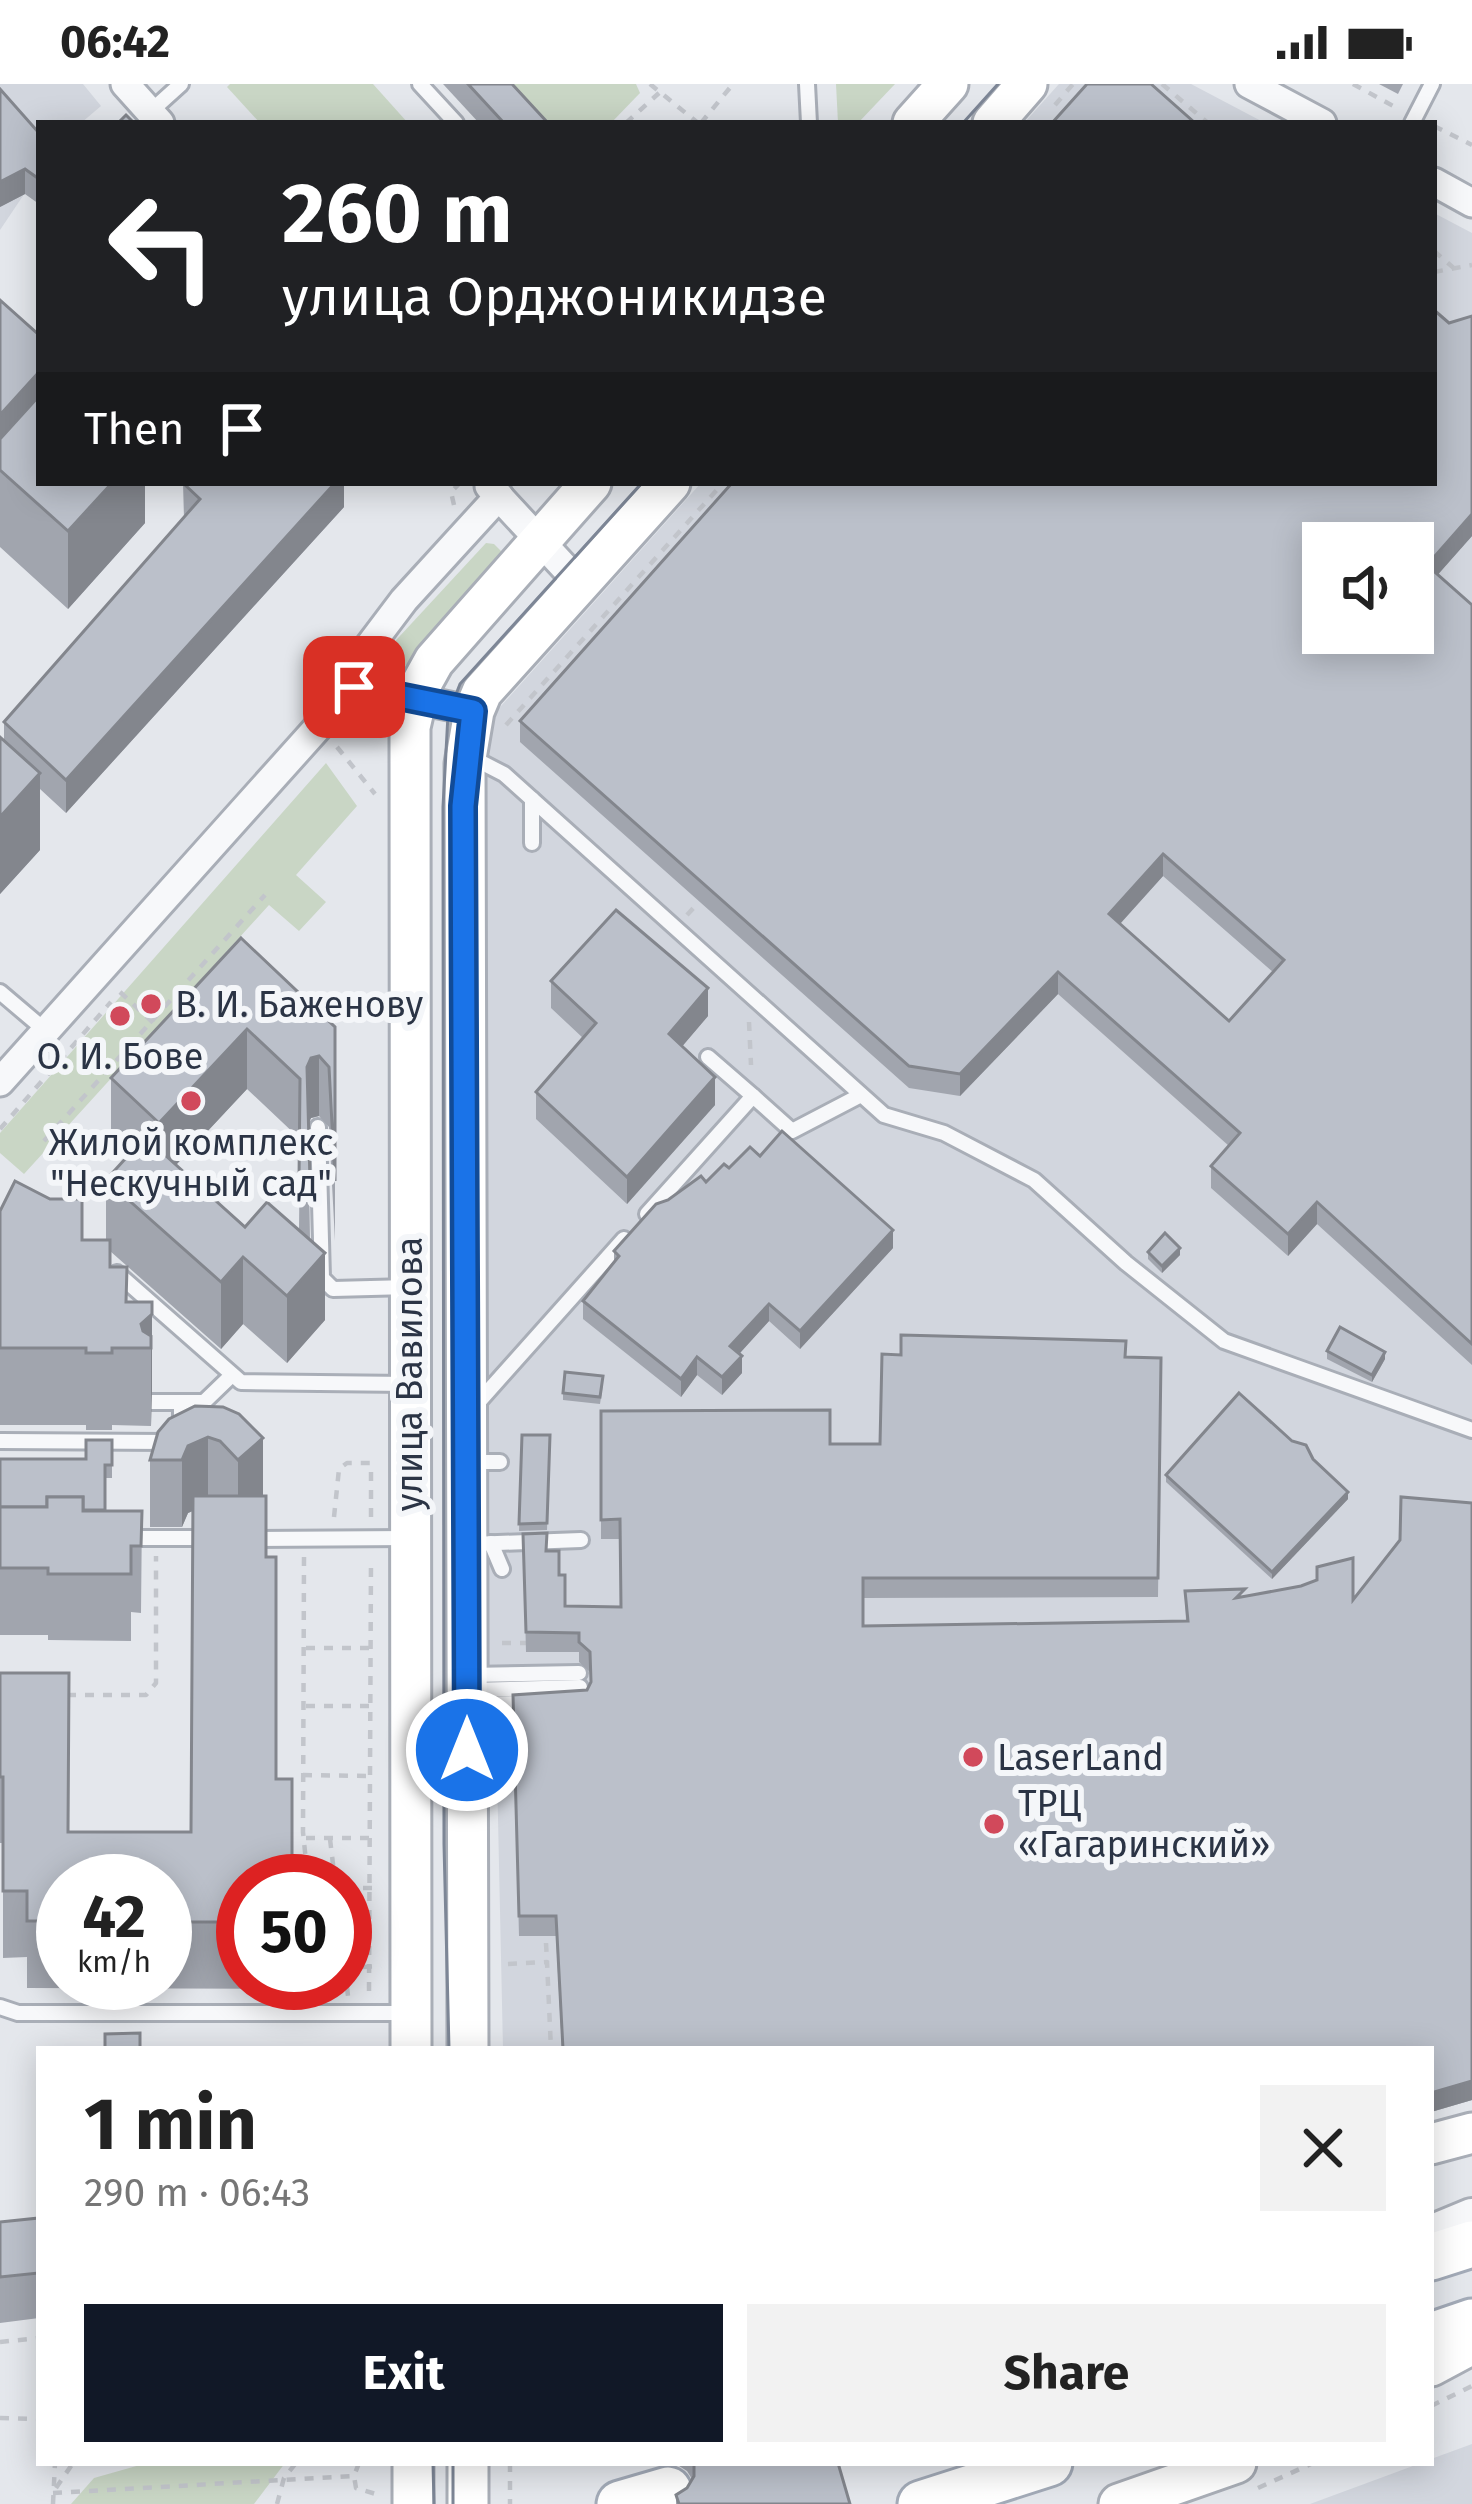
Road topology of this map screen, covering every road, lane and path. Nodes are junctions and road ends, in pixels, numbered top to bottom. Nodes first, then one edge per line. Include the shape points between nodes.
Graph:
1 (125, 84) edge
2 (181, 84) edge
3 (420, 84) edge
4 (650, 84) edge
5 (733, 84) edge
6 (807, 84) edge
7 (948, 84) edge
8 (1027, 84) edge
9 (1162, 84) edge
10 (1249, 84) edge
11 (1353, 84) edge
12 (1432, 84) edge
13 (659, 93) junction
14 (155, 118) edge
15 (453, 120) edge
16 (629, 120) edge
17 (695, 120) edge
18 (702, 120) edge
19 (809, 120) edge
20 (916, 120) edge
21 (996, 120) edge
22 (1204, 120) edge
23 (1316, 120) edge
24 (1413, 120) edge
25 (1437, 128) edge
26 (1472, 145) edge
27 (1437, 184) edge
28 (1472, 202) edge
29 (1437, 254) edge
30 (1472, 265) edge
31 (1456, 270) junction
32 (1437, 272) edge
33 (457, 486) edge
34 (588, 486) edge
35 (667, 486) edge
36 (719, 486) edge
37 (493, 490) edge
38 (455, 508) dead end
39 (539, 541) junction
40 (580, 584) junction
41 (354, 687) junction
42 (415, 700) junction
43 (489, 719) junction
44 (329, 752) dead end
45 (466, 755) junction
46 (532, 799) junction
47 (384, 805) dead end
48 (532, 843) dead end
49 (265, 895) dead end
50 (259, 902) junction
51 (699, 902) edge
52 (266, 908) dead end
53 (687, 916) dead end
54 (0, 992) edge
55 (152, 1022) junction
56 (46, 1031) junction
57 (168, 1036) edge
58 (708, 1057) dead end
59 (3, 1073) edge
60 (752, 1096) junction
61 (861, 1096) junction
62 (318, 1127) dead end
63 (0, 1129) edge
64 (44, 1141) dead end
65 (108, 1265) edge
66 (409, 1287) junction
67 (232, 1376) junction
68 (409, 1384) junction
69 (466, 1400) junction
70 (152, 1402) edge
71 (181, 1402) junction
72 (1472, 1430) edge
73 (0, 1441) edge
74 (112, 1538) edge
75 (156, 1538) junction
76 (219, 1538) edge
77 (240, 1538) edge
78 (390, 1538) junction
79 (304, 1539) junction
80 (331, 1539) junction
81 (581, 1540) dead end
82 (479, 1544) junction
83 (502, 1569) dead end
84 (526, 1642) edge
85 (499, 1643) dead end
86 (384, 1646) dead end
87 (304, 1648) junction
88 (370, 1648) junction
89 (467, 1690) junction
90 (62, 1695) edge
91 (384, 1705) dead end
92 (304, 1706) junction
93 (370, 1706) junction
94 (304, 1775) junction
95 (370, 1775) junction
96 (385, 1776) dead end
97 (384, 1837) dead end
98 (304, 1838) junction
99 (329, 1838) junction
100 (370, 1839) junction
101 (305, 1854) edge
102 (331, 1854) edge
103 (370, 1854) edge
104 (384, 1886) dead end
105 (372, 1888) edge
106 (383, 1935) dead end
107 (372, 1937) edge
108 (546, 1943) dead end
109 (548, 1962) junction
110 (508, 1964) dead end
111 (383, 1966) dead end
112 (372, 1968) edge
113 (0, 2007) edge
114 (369, 2013) joint
115 (411, 2031) edge
116 (468, 2046) edge
117 (551, 2046) edge
118 (1472, 2133) edge
119 (1434, 2143) edge
120 (1472, 2218) edge
121 (1434, 2233) edge
122 (1472, 2244) edge
123 (1434, 2256) edge
124 (1472, 2322) edge
125 (1434, 2335) edge
126 (36, 2338) edge
127 (0, 2342) edge
128 (1472, 2344) edge
129 (1434, 2364) edge
130 (1472, 2386) edge
131 (1434, 2405) edge
132 (0, 2418) edge
133 (36, 2419) edge
134 (55, 2466) edge
135 (71, 2466) edge
136 (294, 2466) edge
137 (358, 2466) edge
138 (412, 2466) edge
139 (468, 2466) edge
140 (510, 2466) edge
141 (1040, 2466) edge
142 (1227, 2466) edge
143 (355, 2476) junction
144 (284, 2478) junction
145 (668, 2490) dead end
146 (53, 2492) junction
147 (398, 2500) edge
148 (52, 2504) edge
149 (277, 2504) edge
150 (468, 2504) edge
151 (510, 2504) edge
152 (620, 2504) edge
153 (921, 2504) edge
154 (1119, 2504) edge

1 - 14 street
2 - 14 lane
3 - 15 lane
4 - 13 path
5 - 18 path
6 - 19 lane
7 - 20 main road
8 - 21 main road
9 - 22 path
10 - 23 street
11 - 24 path
12 - 24 lane
13 - 16 path
13 - 17 path
25 - 26 path
27 - 28 street
29 - 31 path
30 - 31 path
31 - 32 path
33 - 38 path
34 - 39 main road
35 - 40 main road
36 - 43 path
37 - 39 street
37 - 41 street via 361,656
39 - 40 street
39 - 42 main road via 434,661
40 - 43 main road via 482,692
41 - 42 street
41 - 56 street
42 - 43 street
42 - 66 main road, улица Вавилова
43 - 45 main road, улица Вавилова
44 - 47 path via 337,746
45 - 46 lane via 495,767
45 - 69 main road, улица Вавилова
46 - 48 lane
46 - 61 lane
49 - 50 path
50 - 52 path
50 - 55 path
51 - 53 path
54 - 56 lane
55 - 57 path
55 - 63 path via 120,992
55 - 64 path
56 - 59 street
58 - 60 lane
60 - 61 lane via 792,1131
60 - 69 lane via 567,1311
61 - 72 lane via 884,1114 944,1133 1034,1180 1224,1341
62 - 66 lane via 322,1277 333,1289
65 - 67 lane
66 - 68 main road, улица Вавилова
67 - 68 lane via 250,1384
67 - 71 lane via 208,1400
68 - 69 main road
68 - 78 main road, улица Вавилова
69 - 82 main road, улица Вавилова via 483,1462
70 - 71 lane
71 - 73 lane via 181,1429 168,1442
74 - 75 lane
75 - 76 lane
75 - 90 path via 154,1688 146,1695
77 - 79 lane
78 - 80 lane
78 - 80 path via 371,1463 347,1463 338,1472
78 - 88 path
78 - 115 main road, улица Вавилова
79 - 80 lane
79 - 87 path
81 - 82 lane
82 - 83 lane
82 - 89 main road, улица Вавилова
84 - 85 path
86 - 88 path
87 - 88 path
87 - 92 path
88 - 93 path
89 - 89 lane via 580,1687
89 - 116 main road, улица Вавилова
91 - 93 path
92 - 93 path
92 - 94 path
93 - 95 path
94 - 95 path
94 - 98 path
95 - 96 path
95 - 100 path
97 - 100 path
98 - 99 path
98 - 101 path
99 - 100 path
99 - 102 path
100 - 103 path
104 - 105 path
106 - 107 path
108 - 109 path
109 - 110 path
109 - 117 path
111 - 112 path
113 - 114 lane
114 - 115 lane
118 - 119 main road
120 - 121 street
122 - 123 main road
124 - 125 main road
126 - 127 path
128 - 129 main road
130 - 131 path
132 - 133 path
134 - 146 path
135 - 146 path
136 - 144 path
137 - 143 path
138 - 147 main road
139 - 150 main road
140 - 151 path
141 - 153 main road
142 - 154 main road
143 - 144 path
143 - 147 path via 356,2488
144 - 146 path
144 - 149 path
145 - 152 main road
146 - 148 path

